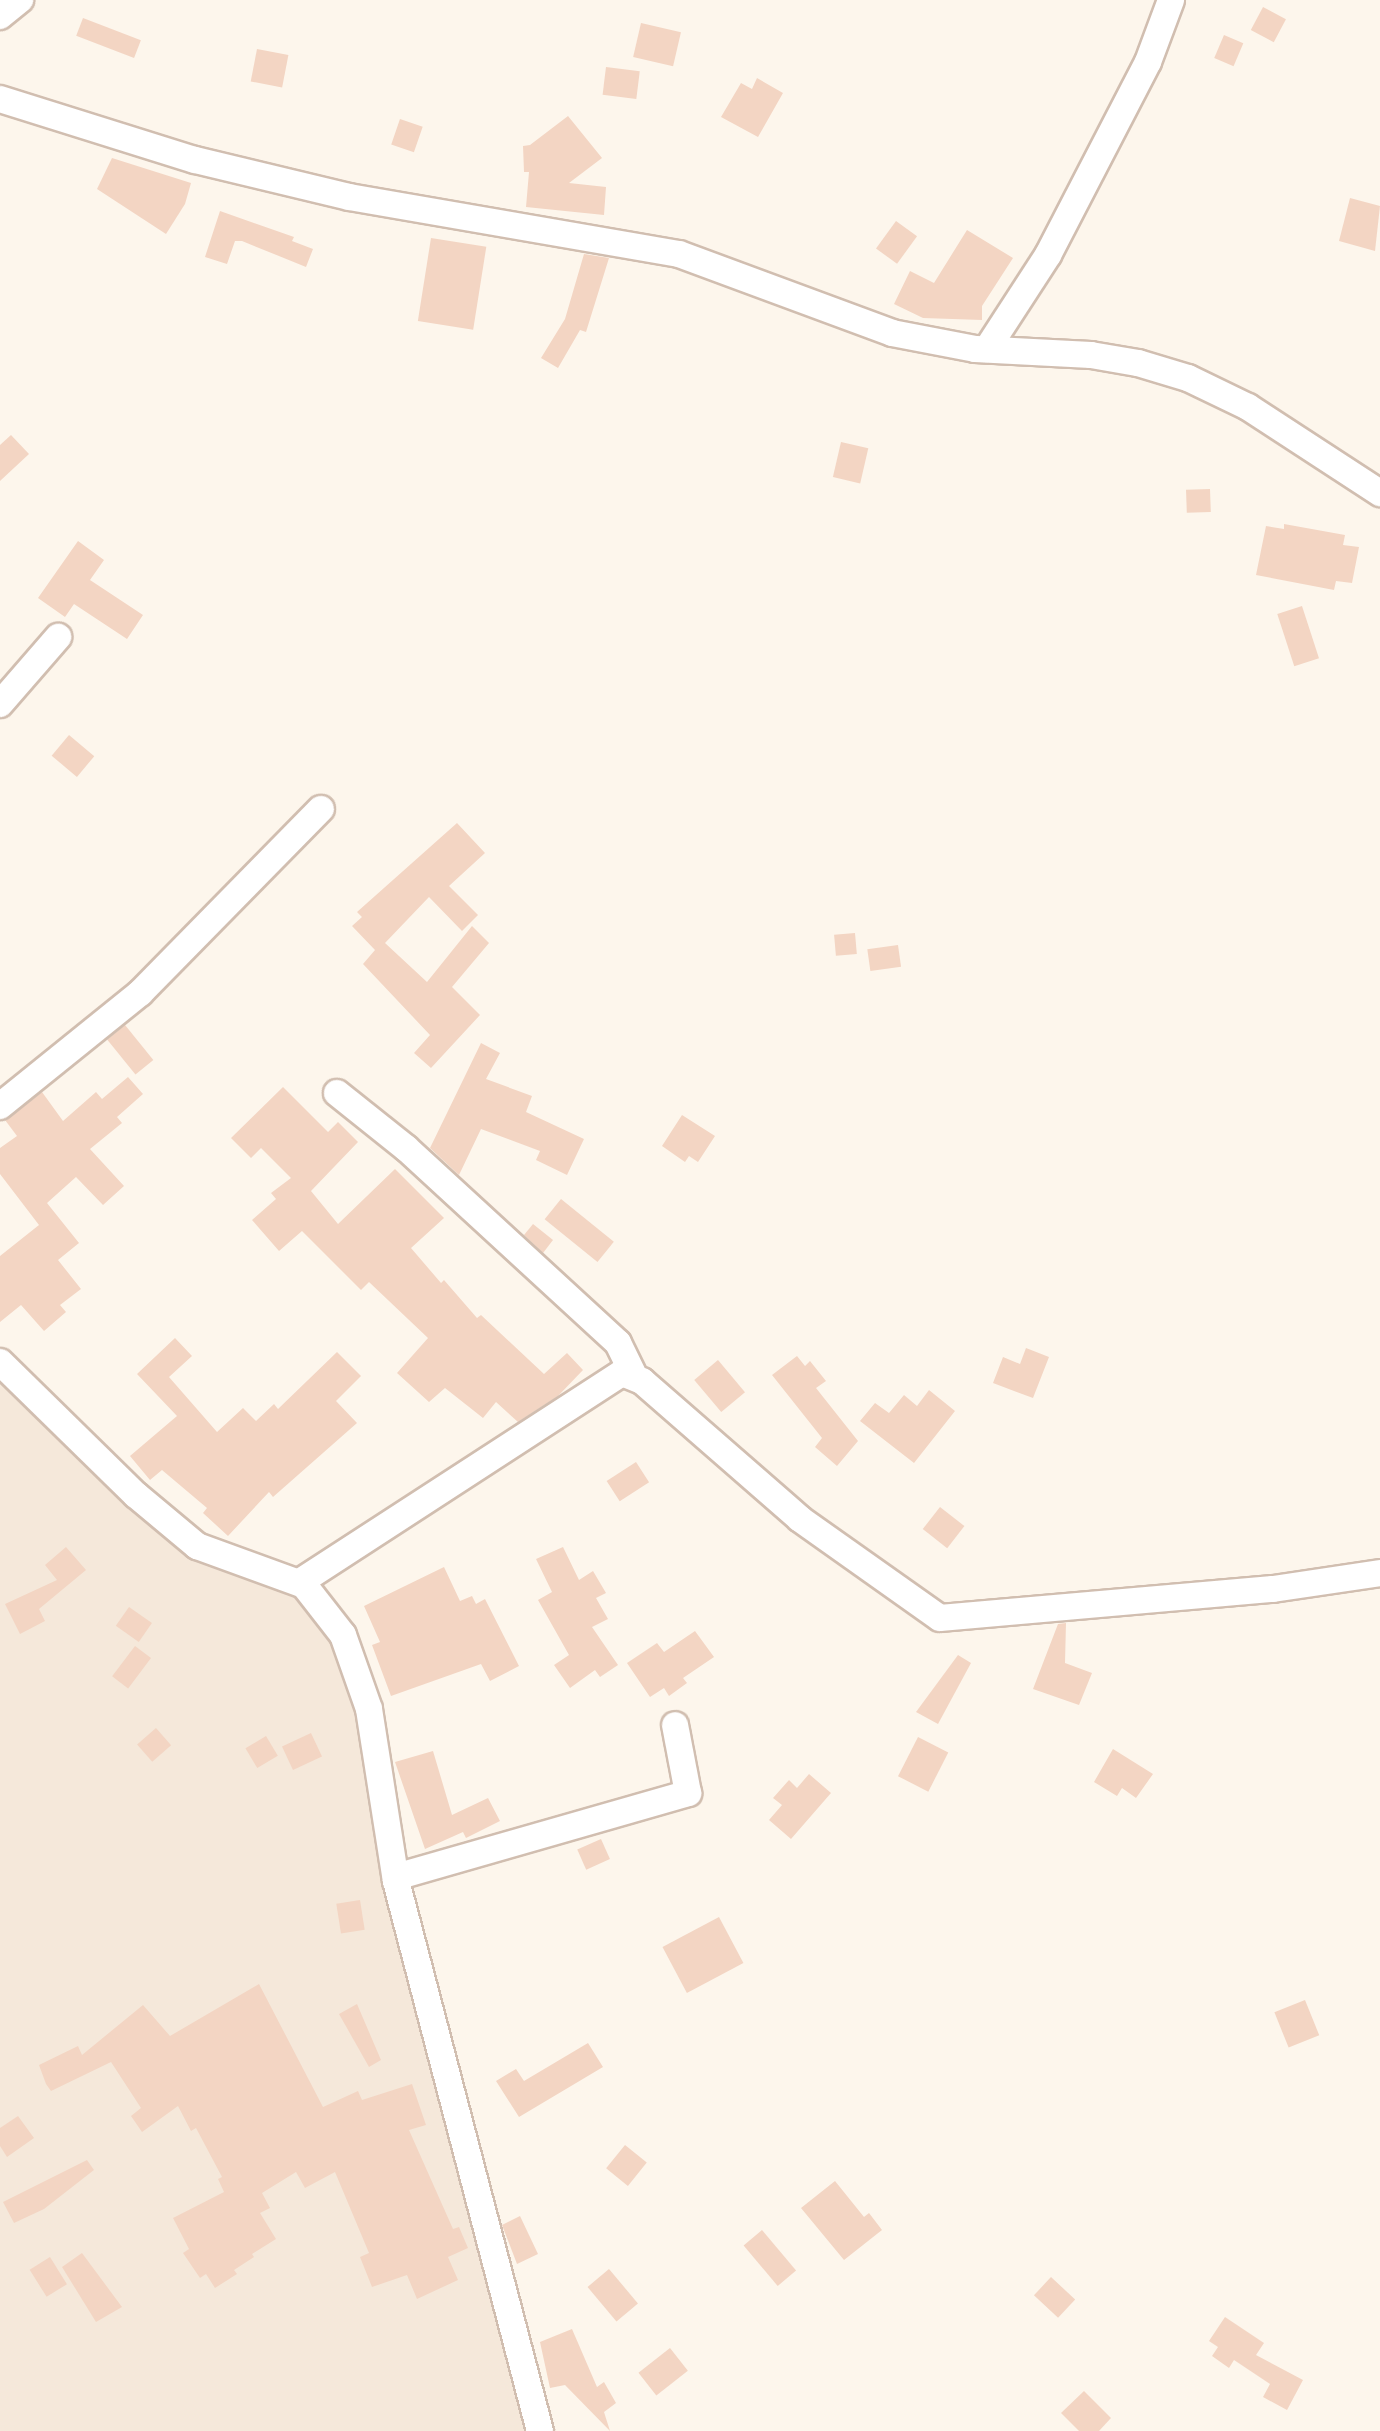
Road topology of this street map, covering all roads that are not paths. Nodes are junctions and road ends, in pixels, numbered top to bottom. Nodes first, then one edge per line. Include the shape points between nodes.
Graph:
1 (20, 0) edge
2 (1171, 0) edge
3 (0, 16) edge
4 (0, 99) edge
5 (987, 349) junction
6 (1380, 493) edge
7 (58, 637) dead end
8 (0, 704) edge
9 (321, 809) dead end
10 (337, 1093) dead end
11 (0, 1106) edge
12 (0, 1362) edge
13 (633, 1374) junction
14 (1380, 1573) edge
15 (300, 1582) junction
16 (675, 1725) dead end
17 (396, 1877) junction
18 (540, 2431) edge

1 - 3 street
2 - 5 street via 1148,62 1048,255
4 - 5 street via 195,160 349,197 679,254 892,333
5 - 6 street via 1091,355 1188,378 1248,407
7 - 8 street
9 - 11 street via 140,993
10 - 13 street via 406,1148 618,1343
12 - 15 street via 136,1495 197,1546
13 - 14 street via 800,1519 940,1618 1273,1589
13 - 15 street via 622,1373
15 - 17 street via 343,1635 369,1709
16 - 17 street via 688,1793
17 - 18 street

